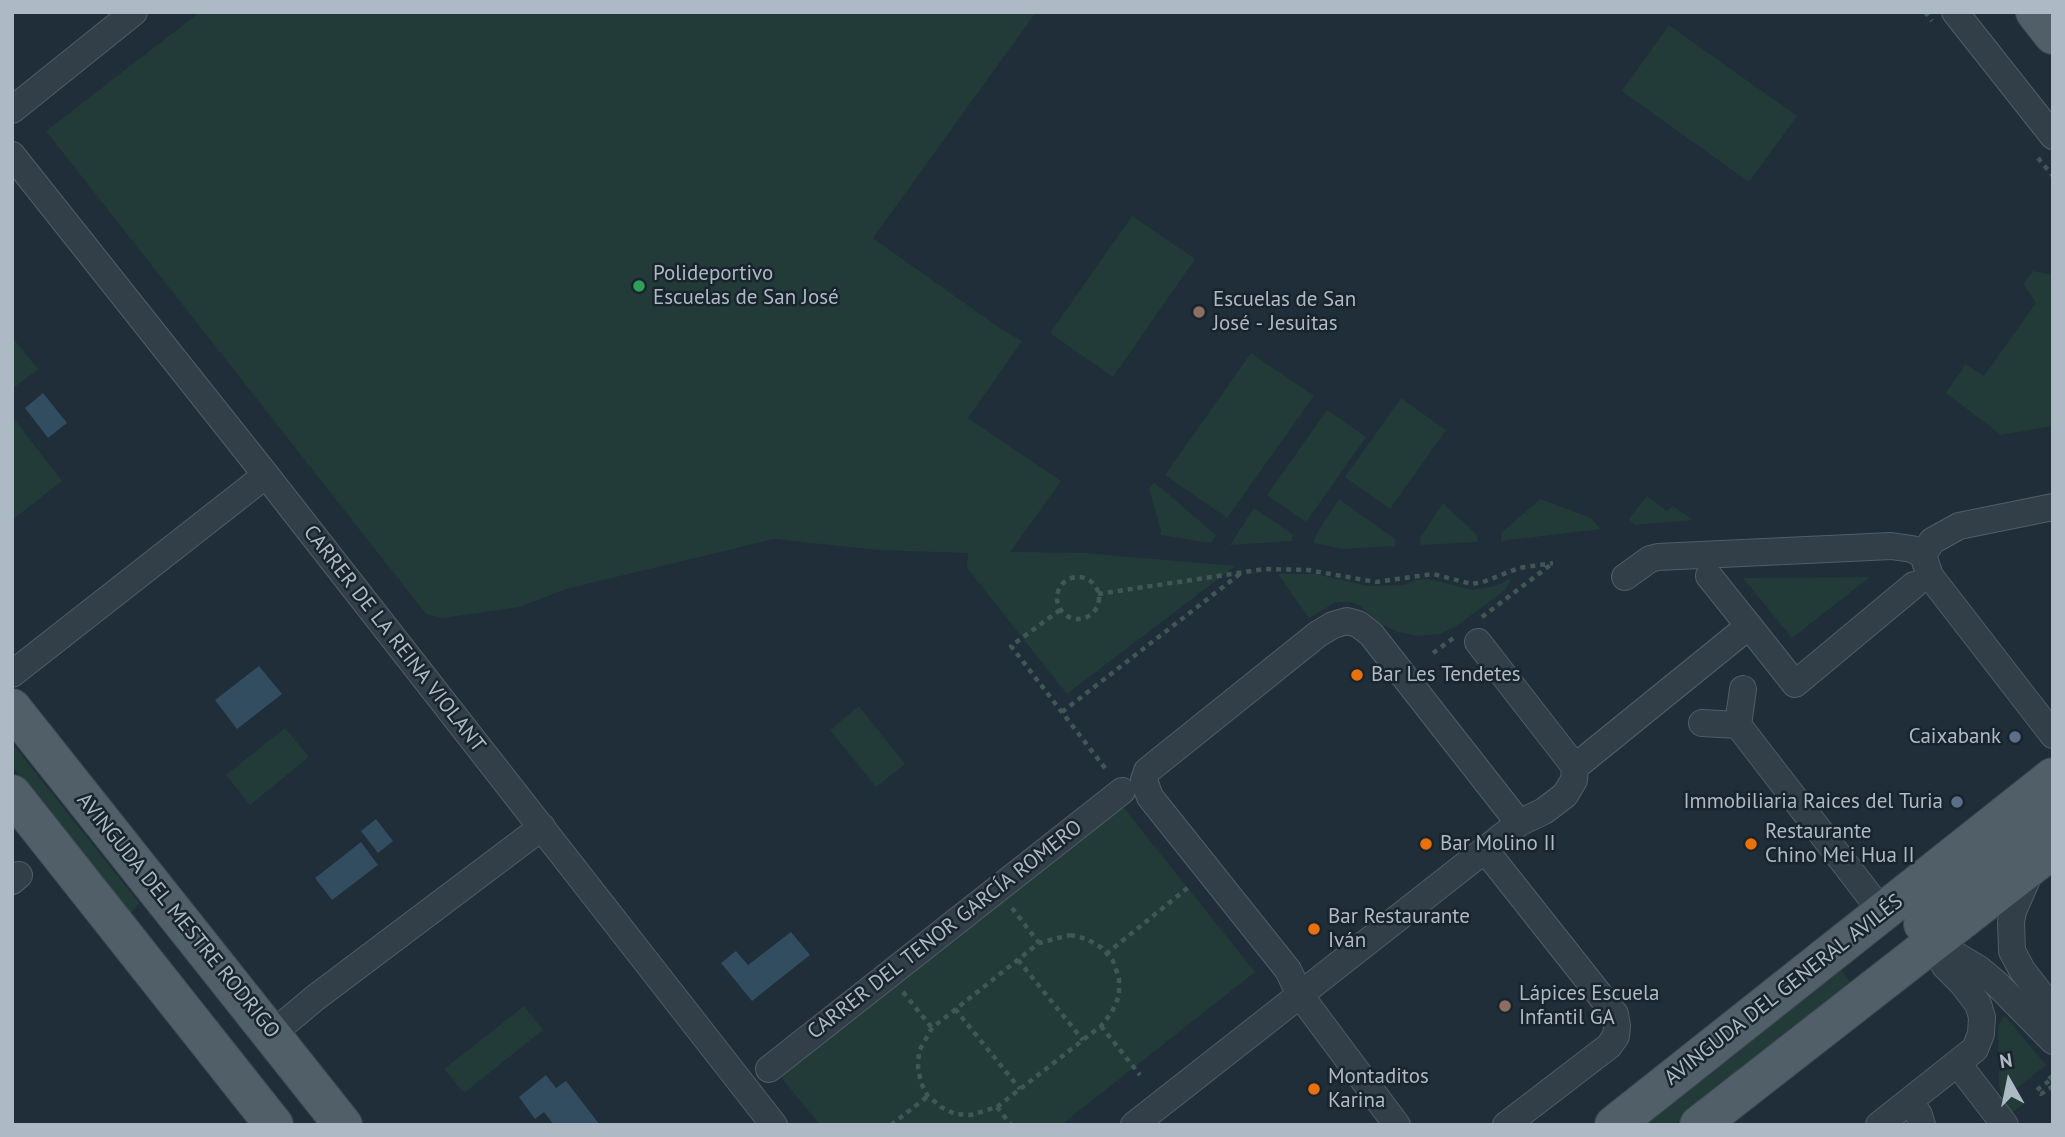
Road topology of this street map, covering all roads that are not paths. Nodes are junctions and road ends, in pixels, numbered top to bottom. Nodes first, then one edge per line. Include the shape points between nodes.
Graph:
1 (134, 12) edge
2 (1955, 12) edge
3 (2035, 12) edge
4 (2053, 35) edge
5 (12, 110) edge
6 (2053, 136) edge
7 (12, 155) edge
8 (266, 475) junction
9 (2053, 507) edge
10 (1923, 555) junction
11 (1709, 576) dead end
12 (1625, 577) dead end
13 (1914, 585) dead end
14 (1749, 626) junction
15 (1472, 632) road end
16 (12, 674) edge
17 (1743, 689) dead end
18 (12, 708) edge
19 (1702, 723) dead end
20 (1738, 724) junction
21 (2053, 735) edge
22 (1575, 767) junction
23 (2053, 777) edge
24 (1133, 785) junction
25 (12, 794) edge
26 (2053, 813) edge
27 (1519, 823) junction
28 (542, 827) junction
29 (1486, 851) junction
30 (2044, 856) edge
31 (1882, 912) junction
32 (1932, 942) junction
33 (1300, 995) junction
34 (2053, 1010) edge
35 (272, 1034) junction
36 (2053, 1041) edge
37 (1958, 1064) junction
38 (769, 1069) dead end
39 (1910, 1101) junction
40 (1391, 1116) edge
41 (268, 1122) edge
42 (343, 1125) edge
43 (774, 1125) edge
44 (1134, 1125) edge
45 (1404, 1125) edge
46 (1506, 1125) edge
47 (1614, 1125) edge
48 (1699, 1125) edge
49 (1879, 1125) edge
50 (1922, 1125) edge
51 (2005, 1125) edge

1 - 5 street
2 - 6 street
3 - 4 main road
7 - 8 street, CARRER DE LA REINA VIOLANT
8 - 16 street
8 - 28 street, CARRER DE LA REINA VIOLANT
9 - 10 street via 1959,526 1932,541
10 - 12 street via 1891,546 1658,557
10 - 21 street via 1930,576
11 - 14 street
13 - 14 street via 1795,684
14 - 22 street
15 - 22 street
17 - 20 street
18 - 35 main road, AVINGUDA DEL MESTRE RODRIGO
19 - 20 street
20 - 31 street
22 - 27 street via 1565,795
23 - 31 main road, AVINGUDA DEL GENERAL AVILÉS
24 - 27 street, CARRER DEL TENOR GARCÍA ROMERO via 1318,634 1348,621 1371,634
24 - 33 street via 1150,797 1288,970
24 - 38 street, CARRER DEL TENOR GARCÍA ROMERO
25 - 41 main road
26 - 32 main road via 1932,907 1923,924
27 - 29 street
28 - 35 street
28 - 43 street, CARRER DE LA REINA VIOLANT
29 - 33 street
29 - 46 street via 1615,1014 1617,1026 1609,1046
30 - 32 main road
30 - 34 street via 2013,911 2011,941 2022,970
31 - 47 main road, AVINGUDA DEL GENERAL AVILÉS
32 - 36 street via 1979,969
32 - 37 street via 1945,966 1978,1004 1982,1017 1975,1049
32 - 48 main road
33 - 40 street
33 - 44 street
35 - 42 main road, AVINGUDA DEL MESTRE RODRIGO
37 - 39 street
37 - 51 street
39 - 49 street
39 - 50 street
40 - 45 street

